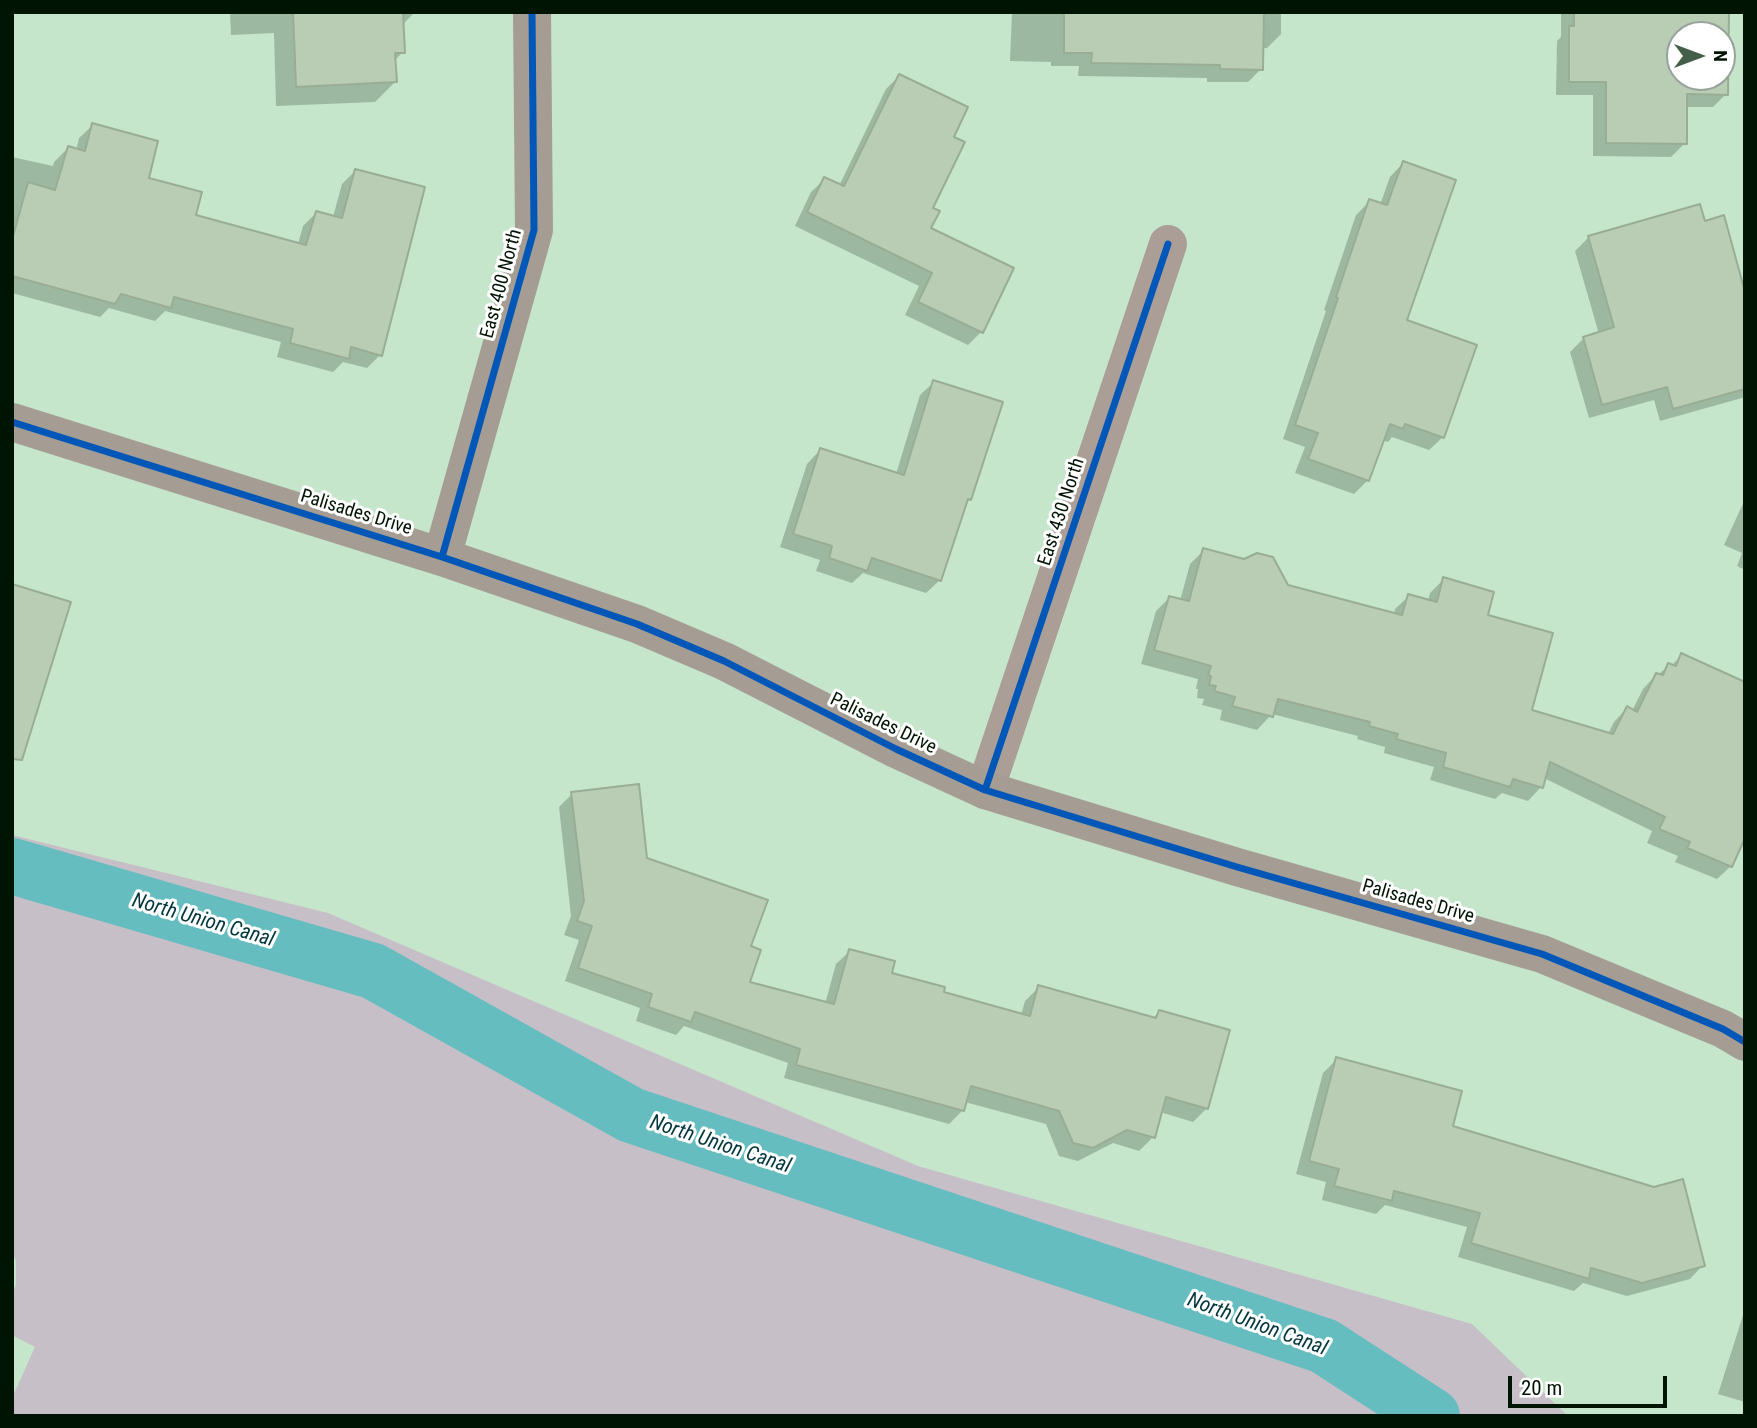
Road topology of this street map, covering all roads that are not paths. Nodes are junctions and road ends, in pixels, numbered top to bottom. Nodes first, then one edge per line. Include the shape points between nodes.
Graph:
1 (532, 12) edge
2 (1168, 244) dead end
3 (12, 422) edge
4 (442, 556) junction
5 (985, 790) junction
6 (1745, 1042) edge

1 - 4 street, East 400 North via 534,230
2 - 5 street, East 430 North
3 - 4 street, Palisades Drive
4 - 5 street, Palisades Drive via 637,624
5 - 6 street, Palisades Drive via 1542,954

